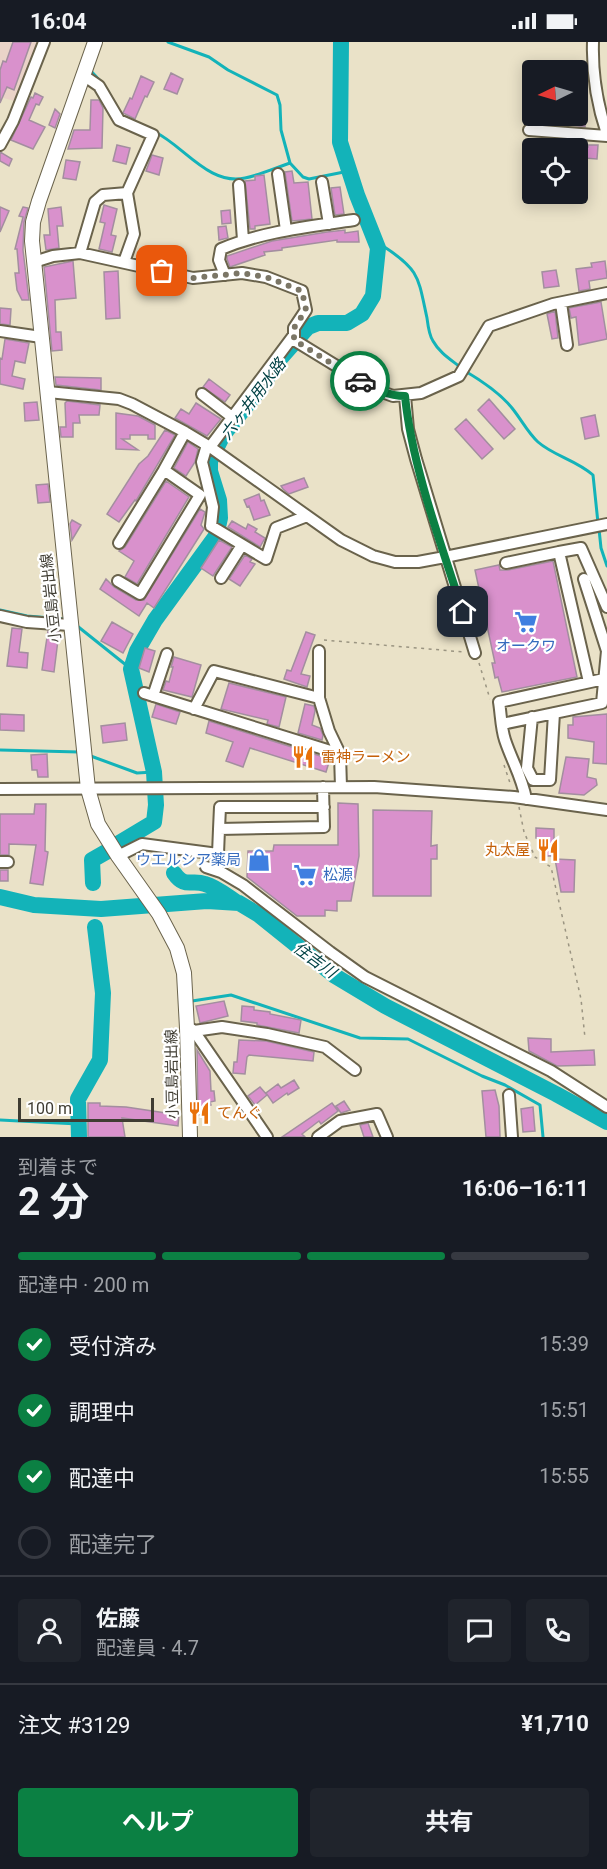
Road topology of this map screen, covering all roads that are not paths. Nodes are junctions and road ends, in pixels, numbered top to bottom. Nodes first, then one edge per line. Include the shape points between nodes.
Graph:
1 (44, 42) edge
2 (593, 42) edge
3 (91, 43) edge
4 (83, 75) junction
5 (0, 120) edge
6 (13, 121) junction
7 (529, 130) dead end
8 (607, 135) edge
9 (0, 145) edge
10 (278, 174) dead end
11 (322, 182) dead end
12 (238, 185) dead end
13 (127, 193) junction
14 (354, 220) dead end
15 (329, 224) junction
16 (286, 230) junction
17 (243, 240) junction
18 (80, 253) junction
19 (34, 262) junction
20 (124, 262) junction
21 (225, 275) junction
22 (607, 293) edge
23 (561, 303) junction
24 (0, 330) edge
25 (294, 335) junction
26 (41, 337) junction
27 (567, 345) dead end
28 (48, 392) junction
29 (202, 394) dead end
30 (405, 396) junction
31 (232, 417) junction
32 (185, 432) junction
33 (212, 448) junction
34 (164, 470) junction
35 (307, 516) junction
36 (601, 525) edge
37 (119, 543) dead end
38 (242, 544) junction
39 (559, 552) junction
40 (445, 557) junction
41 (506, 563) dead end
42 (221, 578) dead end
43 (589, 578) junction
44 (565, 579) junction
45 (118, 581) dead end
46 (607, 607) edge
47 (595, 614) junction
48 (0, 616) edge
49 (575, 621) junction
50 (70, 625) junction
51 (319, 651) dead end
52 (475, 653) road end
53 (167, 654) dead end
54 (604, 679) junction
55 (589, 682) junction
56 (319, 698) junction
57 (194, 709) junction
58 (554, 713) junction
59 (532, 717) junction
60 (502, 724) junction
61 (340, 754) junction
62 (323, 787) junction
63 (341, 787) junction
64 (0, 789) edge
65 (88, 789) junction
66 (520, 798) junction
67 (324, 807) junction
68 (607, 810) edge
69 (219, 829) junction
70 (118, 856) junction
71 (206, 867) dead end
72 (191, 1029) junction
73 (355, 1070) dead end
74 (509, 1095) dead end
75 (607, 1107) edge
76 (190, 1137) edge
77 (267, 1137) edge
78 (318, 1137) edge
79 (387, 1137) edge
80 (512, 1137) edge

1 - 6 street
2 - 8 street via 599,111
3 - 4 main road, 小豆島岩出線
4 - 13 street via 99,86 119,120 153,135
4 - 19 main road, 小豆島岩出線 via 33,222
5 - 6 street
6 - 9 street
7 - 8 street
10 - 16 street
11 - 15 street
12 - 17 street
13 - 18 street via 103,195 95,202
13 - 20 street via 134,234
14 - 15 street
15 - 16 street
16 - 17 street
17 - 21 street via 221,249 219,260
18 - 19 street
18 - 20 street
19 - 26 main road, 小豆島岩出線
20 - 21 street via 193,278
21 - 25 street via 266,277 302,291 306,310 294,328
22 - 23 street
23 - 27 street
23 - 30 street via 489,327 459,376
24 - 26 street
25 - 30 street via 298,343 374,389
25 - 31 street
26 - 28 main road, 小豆島岩出線
28 - 32 street via 119,399
28 - 50 main road, 小豆島岩出線
29 - 31 street
30 - 40 street via 408,429
31 - 33 street
32 - 33 street
32 - 34 street
33 - 35 street
33 - 38 street via 202,462 213,507 211,526
34 - 37 street
34 - 45 street via 200,495 140,594
35 - 38 street via 276,528 266,559
35 - 40 street via 373,556 395,562
36 - 40 street
38 - 42 street
39 - 41 street
39 - 43 street via 581,548
39 - 44 street
40 - 52 street
43 - 44 street
43 - 46 street
43 - 47 street
44 - 49 street
47 - 49 street
47 - 54 street via 607,651
48 - 50 street
49 - 55 street
50 - 65 main road, 小豆島岩出線
51 - 56 street
53 - 57 street via 148,695
54 - 55 street
54 - 58 street via 602,703
55 - 60 street via 499,702
56 - 57 street via 214,671
56 - 61 street
57 - 61 street
58 - 59 street
58 - 59 street via 550,780 533,780 527,768
59 - 60 street
60 - 66 street via 524,784
61 - 63 street
62 - 63 street
62 - 65 street
62 - 67 street
63 - 66 street
64 - 65 street
65 - 70 main road, 小豆島岩出線 via 98,824
66 - 68 street
67 - 69 street via 324,827
67 - 69 street via 220,807
69 - 70 street via 218,854 142,844
70 - 72 main road, 小豆島岩出線 via 159,914 177,948
71 - 75 street via 243,885 365,976 551,1071
72 - 73 street via 222,1027 325,1047
72 - 76 main road, 小豆島岩出線
72 - 77 street
74 - 80 street
78 - 79 street via 340,1121 376,1114

